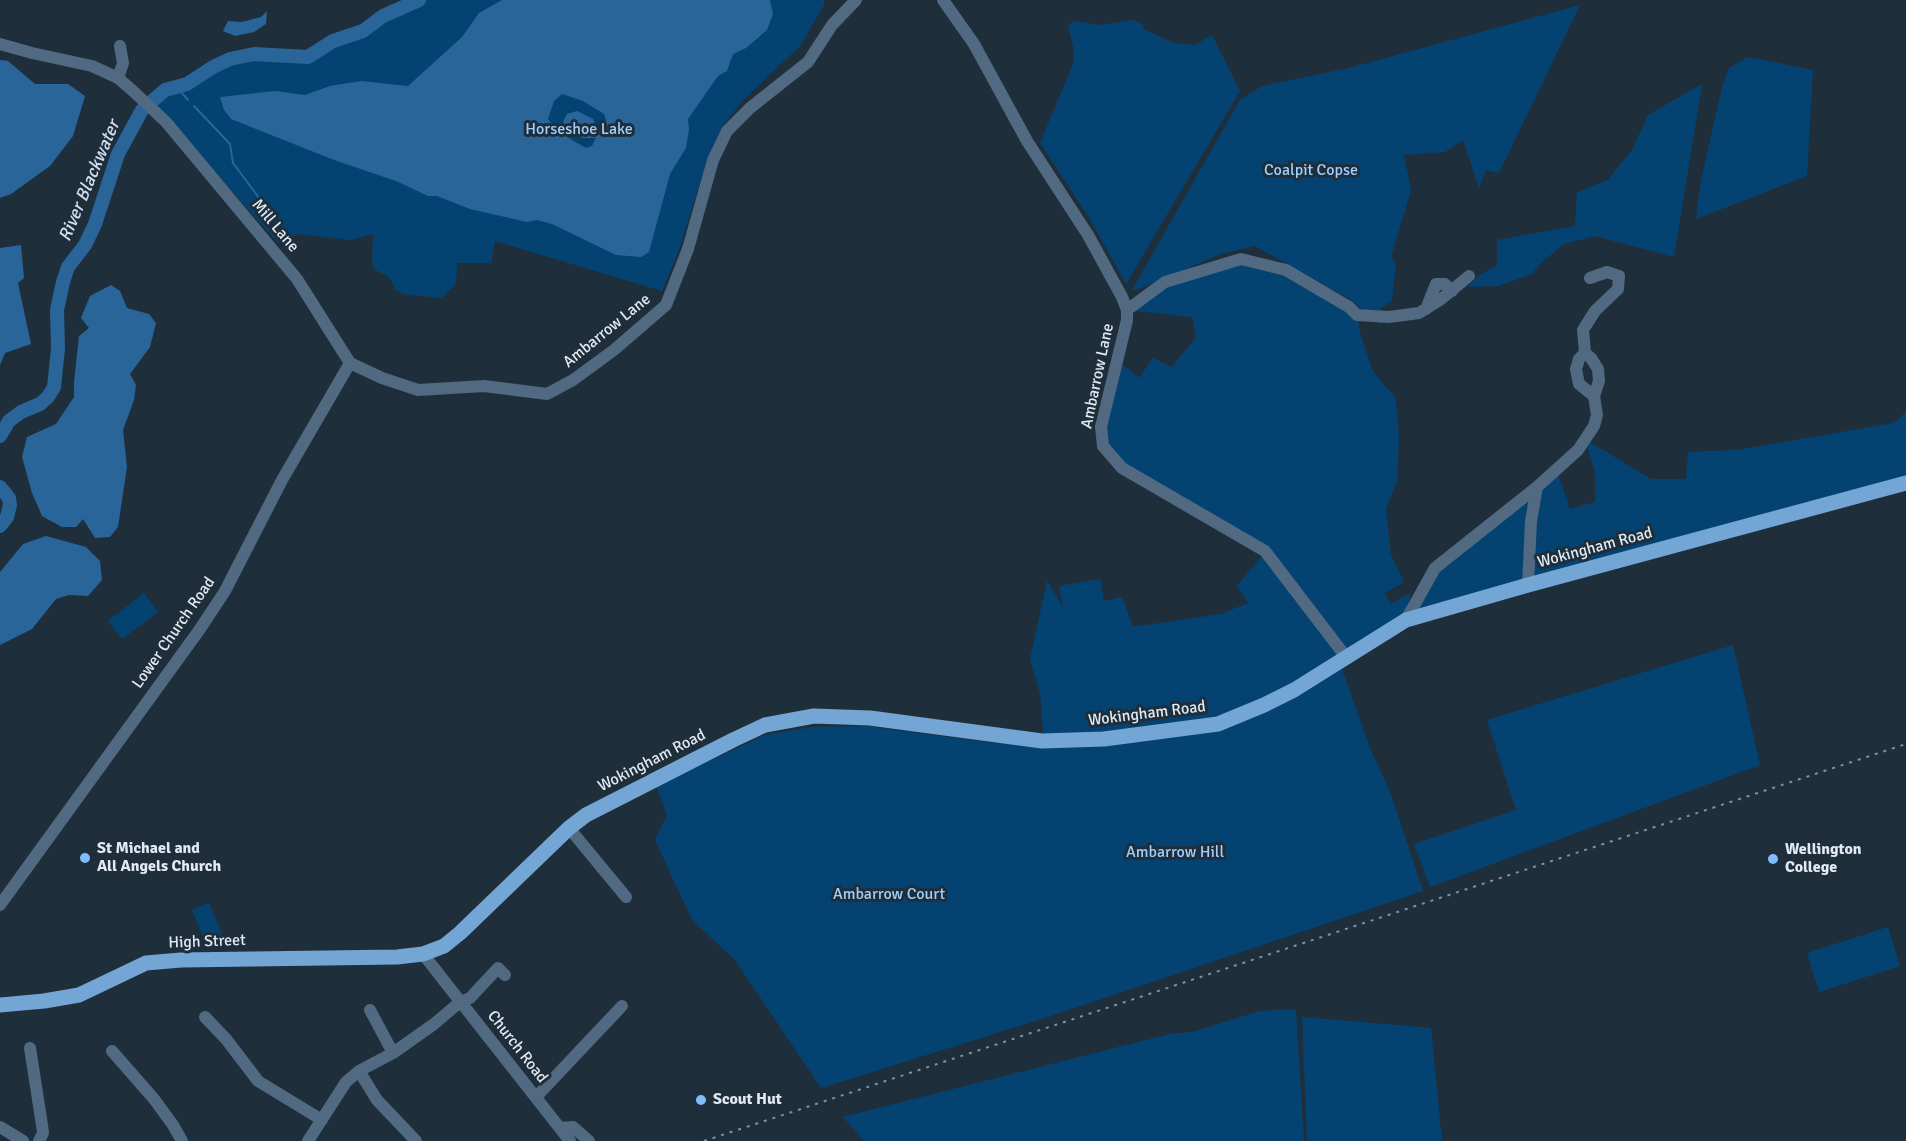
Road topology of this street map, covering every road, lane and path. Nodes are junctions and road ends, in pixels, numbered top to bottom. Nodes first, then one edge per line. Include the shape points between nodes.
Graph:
1 (856, 0) edge
2 (943, 0) edge
3 (0, 44) edge
4 (120, 46) dead end
5 (118, 78) junction
6 (1469, 276) dead end
7 (1590, 278) dead end
8 (1127, 310) junction
9 (1585, 353) junction
10 (350, 363) junction
11 (1594, 396) junction
12 (1906, 483) edge
13 (1537, 488) junction
14 (1528, 585) junction
15 (1406, 620) junction
16 (1346, 657) junction
17 (569, 828) junction
18 (626, 897) dead end
19 (0, 905) edge
20 (444, 946) junction
21 (423, 954) junction
22 (439, 972) junction
23 (505, 975) dead end
24 (460, 1002) junction
25 (0, 1005) edge
26 (622, 1006) dead end
27 (370, 1011) dead end
28 (205, 1017) dead end
29 (30, 1048) dead end
30 (112, 1051) dead end
31 (393, 1053) junction
32 (358, 1071) junction
33 (536, 1097) junction
34 (322, 1120) junction
35 (0, 1127) edge
36 (560, 1128) junction
37 (23, 1141) edge
38 (39, 1141) edge
39 (182, 1141) edge
40 (308, 1141) edge
41 (416, 1141) edge
42 (570, 1141) edge
43 (589, 1141) edge

1 - 10 street, Ambarrow Lane via 832,25 808,62 727,130 712,160 687,249 666,305 573,380 547,394 484,386 417,390
2 - 8 street, Ambarrow Lane via 974,44 1027,141 1088,235
3 - 5 street via 92,66
4 - 5 street via 123,63
5 - 10 street, Mill Lane via 163,119 297,279
6 - 8 street via 1452,291 1445,284 1436,284 1426,309 1419,313 1389,317 1357,315 1286,270 1241,259 1165,282
7 - 9 street via 1607,272 1619,276 1618,289 1595,311 1583,330
8 - 16 street, Ambarrow Lane via 1101,427 1102,446 1122,468 1265,551
9 - 11 street via 1598,369
9 - 11 street via 1576,369 1579,384
10 - 19 street, Lower Church Road via 282,480 219,601
11 - 13 street via 1594,426 1578,450
12 - 14 main road, Wokingham Road
13 - 14 street
13 - 15 street via 1435,568
14 - 15 main road, Wokingham Road
15 - 16 main road, Wokingham Road
16 - 17 main road, Wokingham Road via 1294,690 1218,724 1104,739 1030,741 870,718 814,717 765,725 619,797
17 - 18 street
17 - 20 main road, Wokingham Road
20 - 21 main road, Wokingham Road
20 - 22 street
21 - 22 street, Church Road
21 - 25 main road, High Street via 146,963 79,995
22 - 24 street, Church Road
23 - 24 street via 498,969 470,998
24 - 31 street
24 - 33 street, Church Road
26 - 33 street
27 - 31 street
28 - 34 street via 258,1081
29 - 38 street via 43,1132
30 - 39 street via 154,1099
31 - 32 street
32 - 34 street via 346,1082
32 - 41 street via 377,1100
33 - 36 street, Church Road
34 - 40 street
35 - 37 street
36 - 42 street, Church Road
36 - 43 street via 573,1127

